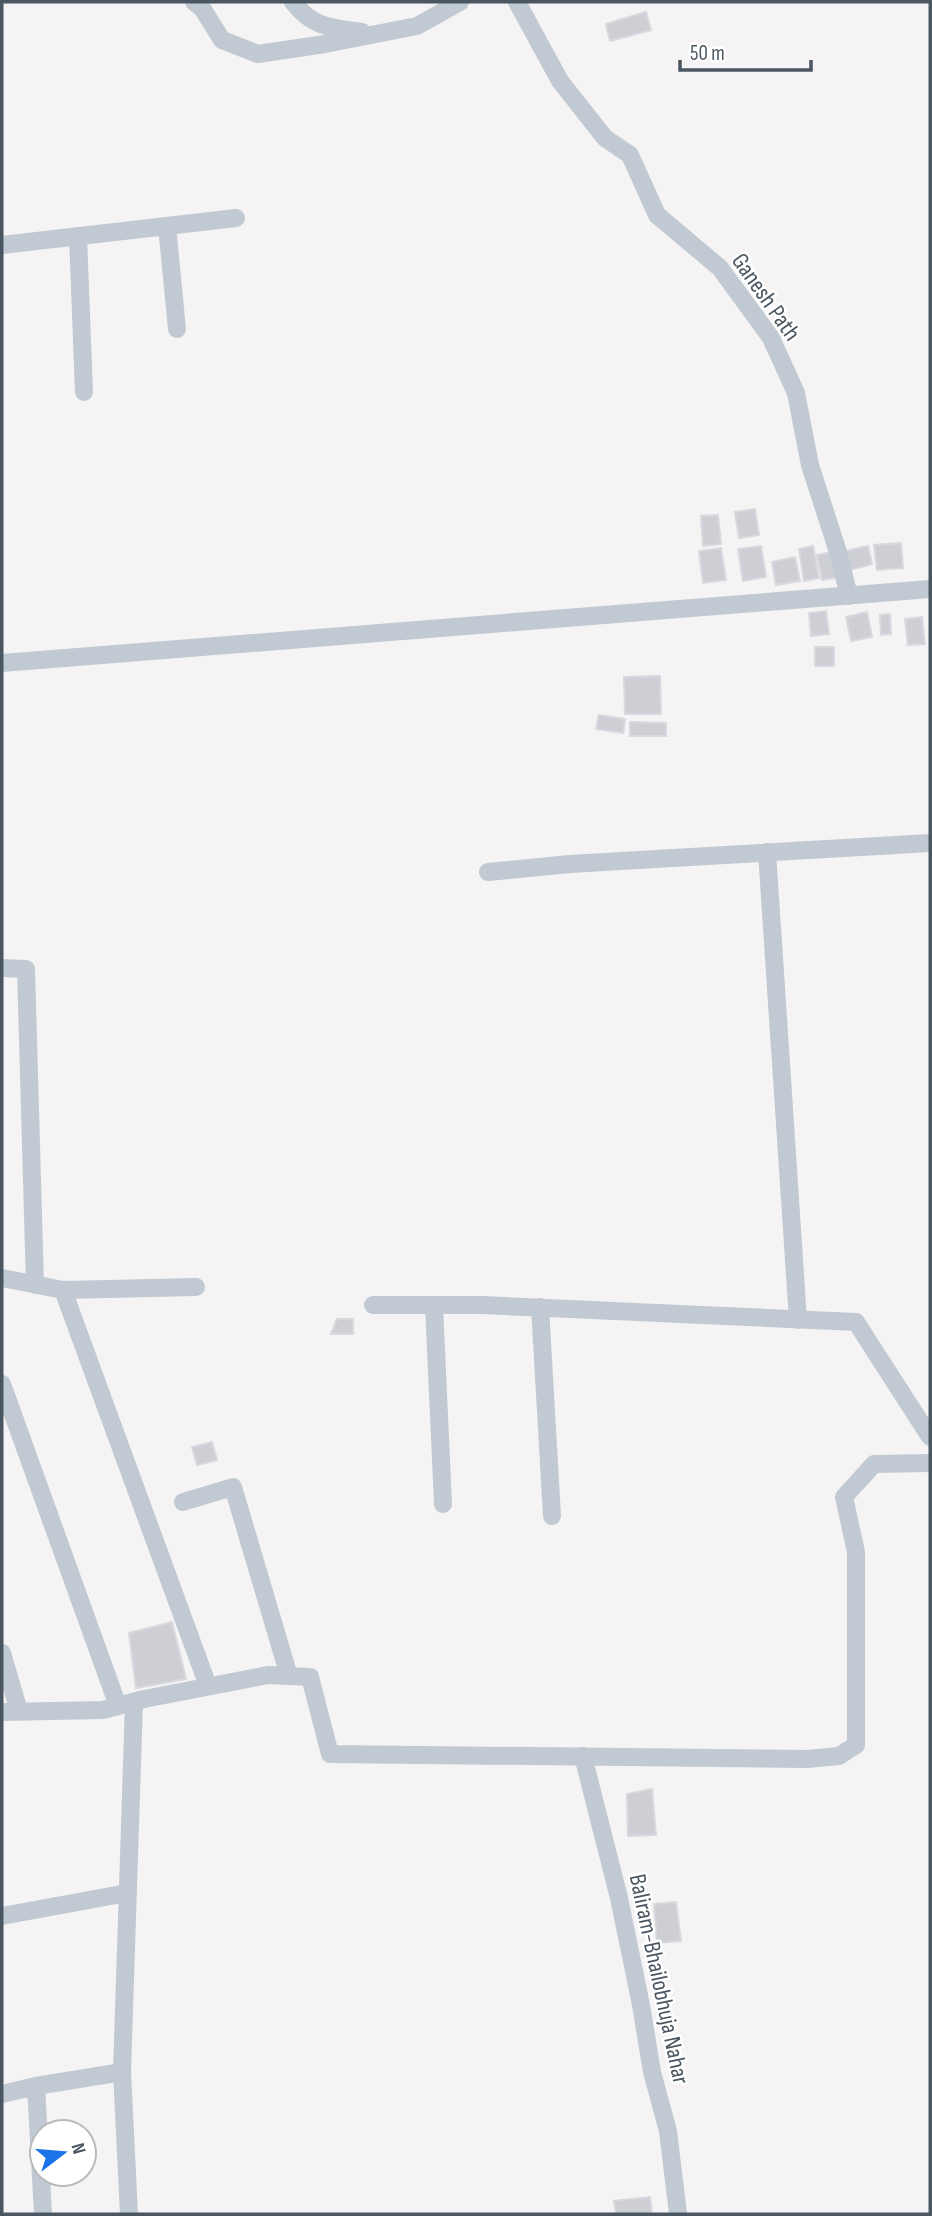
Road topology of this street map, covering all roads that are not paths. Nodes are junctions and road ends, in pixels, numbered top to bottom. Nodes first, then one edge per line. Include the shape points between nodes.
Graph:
1 (194, 2) edge
2 (293, 2) edge
3 (460, 2) edge
4 (517, 2) edge
5 (376, 34) junction
6 (236, 218) dead end
7 (167, 226) junction
8 (78, 236) junction
9 (2, 245) edge
10 (177, 329) dead end
11 (84, 392) dead end
12 (930, 589) edge
13 (849, 596) junction
14 (2, 663) edge
15 (930, 843) edge
16 (767, 852) junction
17 (488, 872) dead end
18 (2, 968) edge
19 (2, 1278) edge
20 (35, 1284) junction
21 (196, 1287) dead end
22 (63, 1290) junction
23 (434, 1304) junction
24 (373, 1305) dead end
25 (540, 1307) junction
26 (798, 1320) junction
27 (2, 1384) edge
28 (930, 1437) edge
29 (930, 1463) edge
30 (183, 1502) dead end
31 (443, 1504) dead end
32 (552, 1516) dead end
33 (2, 1653) edge
34 (289, 1676) junction
35 (208, 1686) junction
36 (126, 1704) junction
37 (10, 1712) edge
38 (583, 1756) junction
39 (127, 1893) junction
40 (2, 1916) edge
41 (122, 2072) junction
42 (36, 2086) junction
43 (2, 2094) edge
44 (43, 2214) edge
45 (129, 2214) edge
46 (678, 2214) edge

1 - 5 street via 222,40 258,54
2 - 5 street via 318,24
3 - 5 street via 416,26
4 - 13 street, Ganesh Path via 560,81 606,138 630,155 657,215 720,268 771,338 796,393 810,465
6 - 7 street
7 - 8 street
7 - 10 street
8 - 9 street
8 - 11 street
12 - 13 street
13 - 14 street
15 - 16 street
16 - 17 street
16 - 26 street
18 - 20 street via 26,969
19 - 20 street
20 - 22 street
21 - 22 street
22 - 35 street
23 - 24 street
23 - 25 street
23 - 31 street
25 - 26 street
25 - 32 street
26 - 28 street via 856,1322
27 - 36 street
29 - 38 street via 874,1464 844,1497 856,1552 856,1745 839,1756 807,1759
30 - 34 street via 233,1487
33 - 37 street
34 - 35 street via 268,1675
34 - 38 street via 310,1676 330,1754
35 - 36 street
36 - 37 street via 103,1710
36 - 39 street
38 - 46 street, Baliram-Bhailobhuja Nahar via 619,1898 652,2072 668,2131
39 - 40 street
39 - 41 street
41 - 42 street
41 - 45 street
42 - 43 street
42 - 44 street

